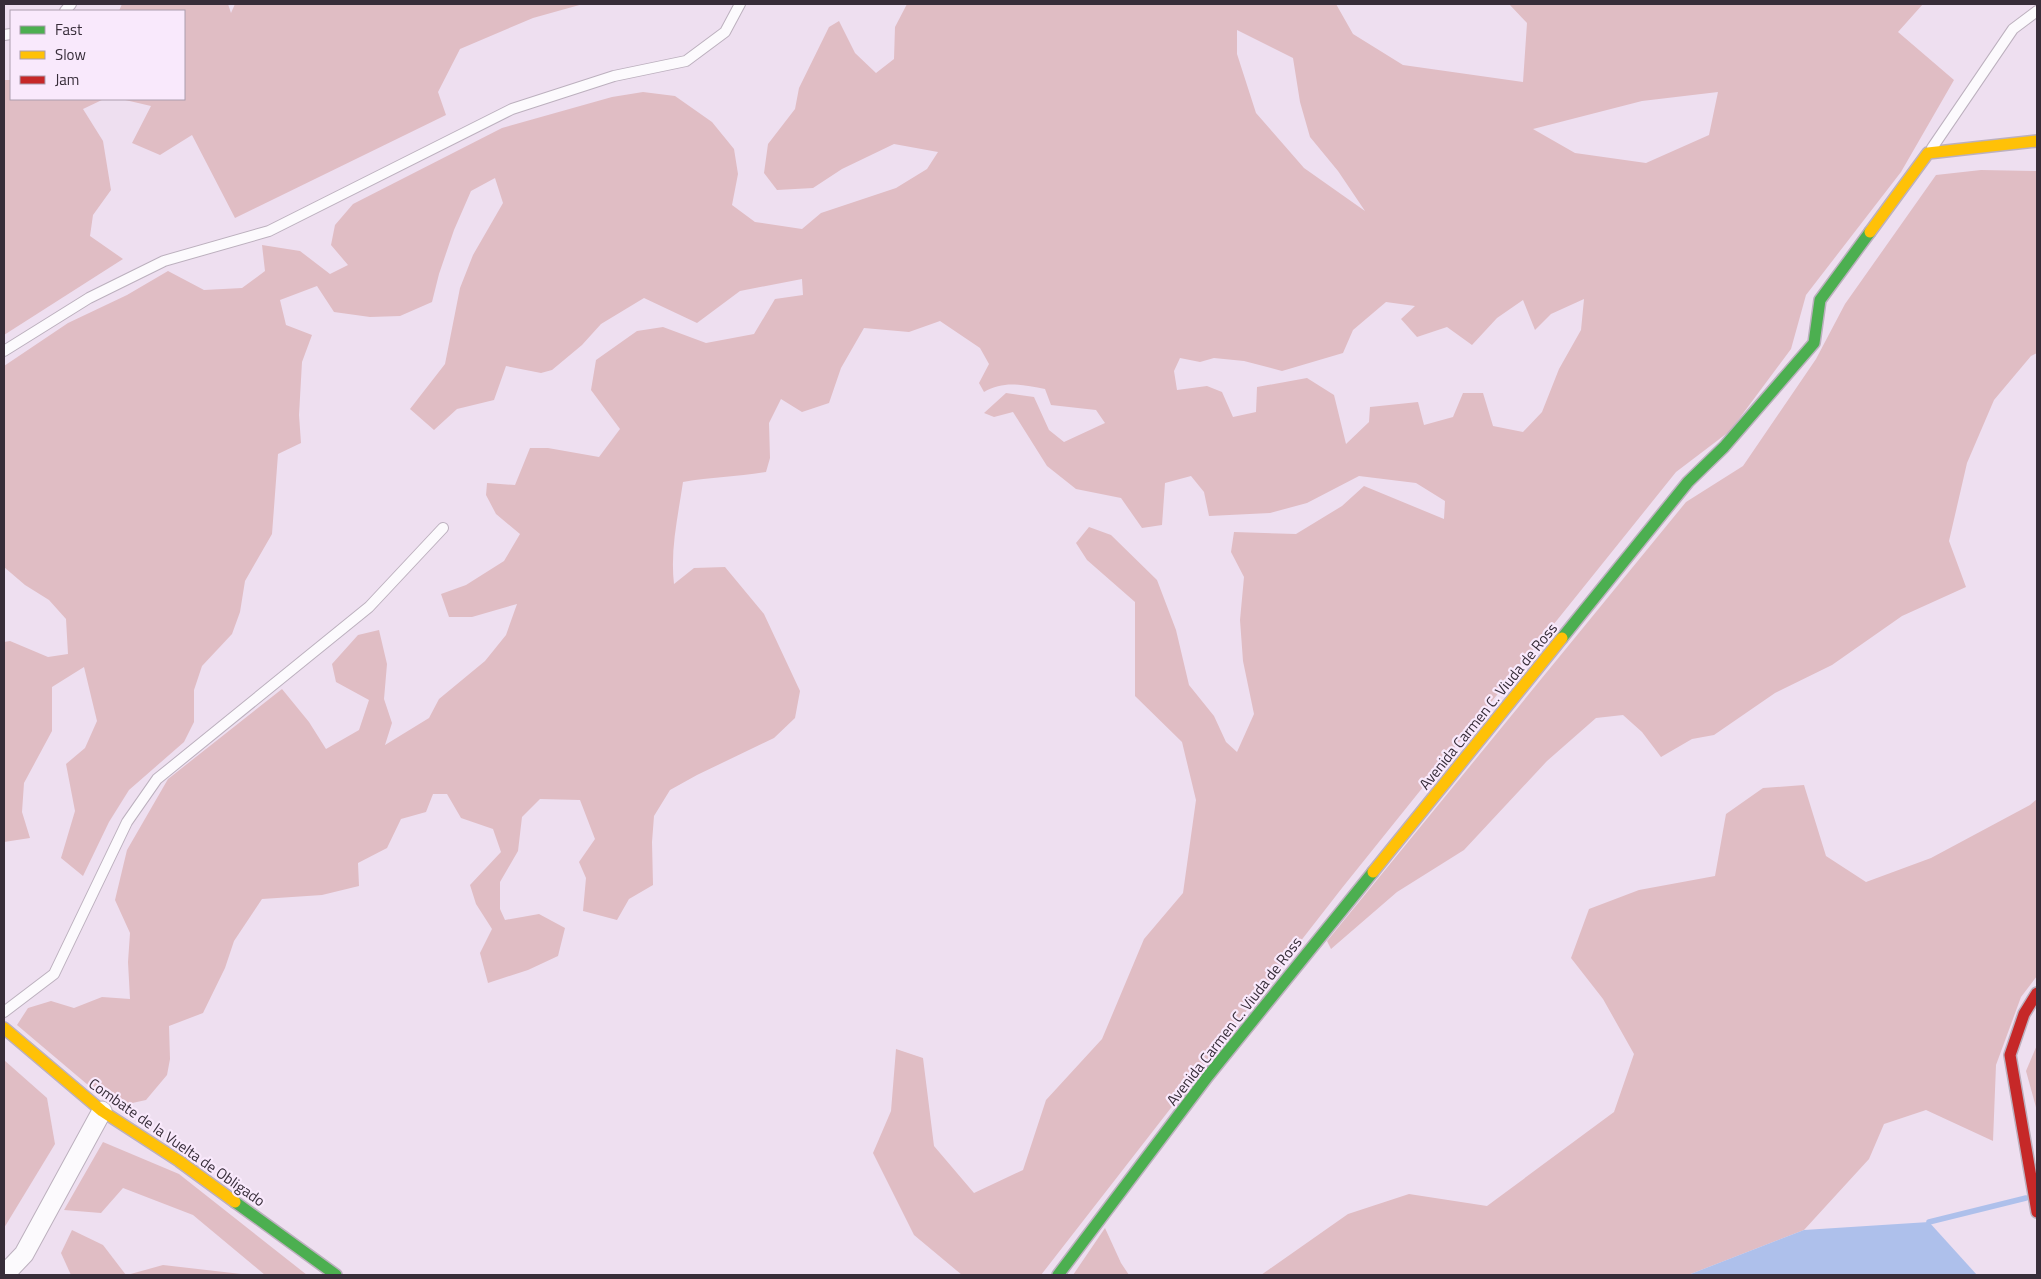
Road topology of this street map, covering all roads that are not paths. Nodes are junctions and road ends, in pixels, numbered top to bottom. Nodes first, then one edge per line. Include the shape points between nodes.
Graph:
1 (740, 4) edge
2 (2037, 11) edge
3 (2037, 141) edge
4 (1928, 153) junction
5 (4, 351) edge
6 (443, 528) dead end
7 (2037, 994) edge
8 (4, 1012) edge
9 (4, 1028) edge
10 (102, 1111) junction
11 (2037, 1212) edge
12 (4, 1275) edge
13 (336, 1275) edge
14 (1058, 1275) edge

1 - 5 lane via 725,32 686,61 614,76 512,109 269,231 164,262 89,298
2 - 4 lane via 2013,29
3 - 4 street
4 - 14 street, Avenida Carmen C. Viuda de Ross via 1820,300 1814,343 1724,447 1682,490 1208,1076
6 - 8 lane via 369,607 157,779 128,822 54,974
7 - 11 street via 2024,1014 2010,1055
9 - 10 street, Combate de la Vuelta de Obligado
10 - 12 street via 24,1254
10 - 13 street, Combate de la Vuelta de Obligado via 179,1161

